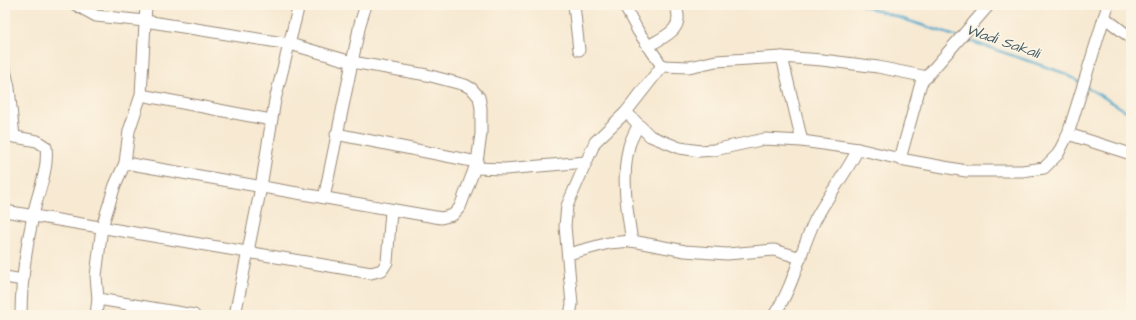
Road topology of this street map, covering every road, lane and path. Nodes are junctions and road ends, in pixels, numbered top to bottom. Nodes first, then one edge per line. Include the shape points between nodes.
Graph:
1 (76, 5) edge
2 (146, 5) edge
3 (299, 5) edge
4 (366, 5) edge
5 (574, 5) edge
6 (624, 5) edge
7 (675, 5) edge
8 (989, 5) edge
9 (1108, 5) edge
10 (1104, 16) junction
11 (145, 21) junction
12 (1131, 38) edge
13 (290, 44) junction
14 (648, 46) junction
15 (578, 50) dead end
16 (782, 58) junction
17 (352, 62) junction
18 (662, 66) junction
19 (5, 70) edge
20 (927, 77) junction
21 (141, 95) junction
22 (626, 112) junction
23 (271, 120) junction
24 (638, 126) junction
25 (336, 134) junction
26 (1068, 134) junction
27 (9, 136) edge
28 (802, 141) junction
29 (858, 149) junction
30 (1131, 154) edge
31 (900, 159) junction
32 (586, 162) junction
33 (125, 163) junction
34 (476, 165) junction
35 (261, 187) junction
36 (324, 198) junction
37 (5, 211) edge
38 (392, 211) junction
39 (33, 216) junction
40 (102, 227) junction
41 (632, 241) junction
42 (247, 252) junction
43 (568, 254) junction
44 (801, 258) junction
45 (5, 276) edge
46 (23, 280) junction
47 (98, 299) junction
48 (21, 315) edge
49 (96, 315) edge
50 (194, 315) edge
51 (235, 315) edge
52 (570, 315) edge
53 (774, 315) edge

1 - 11 street via 96,16
2 - 11 street
3 - 13 street
4 - 17 street
5 - 15 street
6 - 14 street
7 - 14 street via 679,13 678,25 671,33
8 - 20 street
9 - 10 street
10 - 12 street
10 - 26 street
11 - 13 street
11 - 21 street
13 - 17 street
13 - 23 street
14 - 18 street
16 - 18 street via 716,61 689,67
16 - 20 street via 870,66
16 - 28 street
17 - 25 street
17 - 34 street via 427,75 472,89 479,98 481,108 481,134
18 - 22 street
19 - 27 street via 9,88
20 - 31 street via 921,84 916,98
21 - 23 street
21 - 33 street via 129,131
22 - 24 street
22 - 32 street via 595,142
23 - 35 street
24 - 28 street via 666,144 700,151 764,139
24 - 41 street via 629,146 627,165 626,210
25 - 34 street
25 - 36 street
26 - 30 street
26 - 31 street via 1058,154 1044,168 1022,171 966,171
27 - 39 street via 37,141 46,147 47,158
28 - 29 street
29 - 31 street
29 - 44 street via 815,221
32 - 34 street via 505,170
32 - 43 street via 567,206 565,226
33 - 35 street
33 - 40 street
34 - 38 street via 460,207 453,215 441,218
35 - 36 street
35 - 42 street
36 - 38 street
37 - 39 street
38 - 42 street via 387,262 382,270 371,273
39 - 40 street
39 - 46 street
40 - 42 street
40 - 47 street via 96,276
41 - 43 street via 609,243
41 - 44 street via 692,252 727,254 774,250
42 - 51 street
43 - 52 street via 572,304
44 - 53 street via 790,286
45 - 46 street
46 - 48 street
47 - 49 street
47 - 50 street

